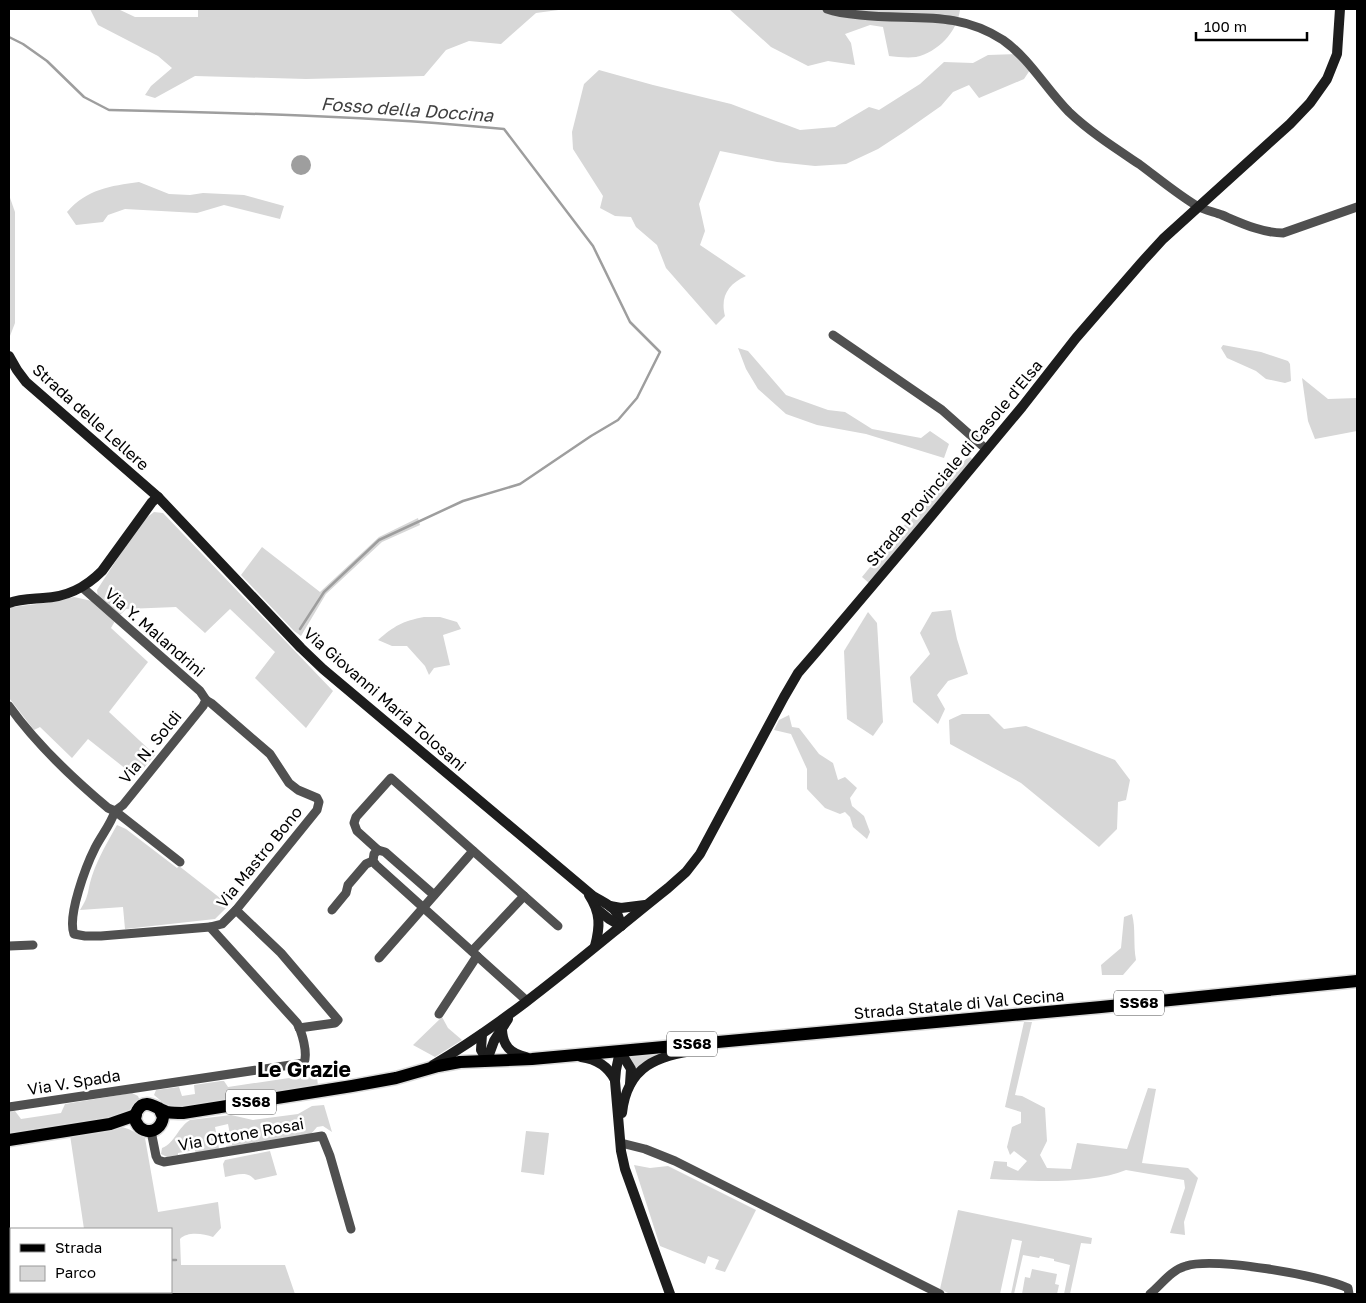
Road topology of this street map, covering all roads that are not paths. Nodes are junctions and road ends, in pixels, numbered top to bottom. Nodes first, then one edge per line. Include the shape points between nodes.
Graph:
1 (827, 9) edge
2 (1340, 9) edge
3 (1198, 207) junction
4 (1357, 207) edge
5 (833, 335) dead end
6 (9, 356) edge
7 (986, 448) junction
8 (158, 497) junction
9 (83, 588) junction
10 (9, 603) edge
11 (206, 700) junction
12 (9, 706) edge
13 (115, 811) junction
14 (378, 850) junction
15 (473, 851) junction
16 (373, 860) junction
17 (180, 862) dead end
18 (584, 889) junction
19 (434, 895) junction
20 (524, 896) junction
21 (646, 905) junction
22 (609, 906) junction
23 (423, 908) junction
24 (236, 910) junction
25 (332, 910) dead end
26 (598, 910) junction
27 (558, 926) dead end
28 (621, 926) junction
29 (210, 927) junction
30 (33, 945) dead end
31 (9, 946) edge
32 (595, 946) junction
33 (474, 954) junction
34 (379, 958) dead end
35 (1357, 982) edge
36 (527, 1001) junction
37 (516, 1010) junction
38 (439, 1014) dead end
39 (300, 1028) junction
40 (502, 1030) junction
41 (482, 1034) junction
42 (764, 1038) junction
43 (620, 1051) junction
44 (563, 1056) junction
45 (532, 1058) junction
46 (487, 1060) junction
47 (428, 1068) junction
48 (615, 1081) junction
49 (630, 1084) junction
50 (143, 1086) junction
51 (9, 1107) edge
52 (156, 1111) junction
53 (137, 1121) junction
54 (620, 1130) junction
55 (151, 1131) junction
56 (9, 1140) edge
57 (621, 1143) junction
58 (351, 1229) dead end
59 (670, 1294) edge
60 (940, 1294) edge
61 (1150, 1294) edge
62 (1349, 1294) edge

1 - 3 street via 870,16 933,17 965,22 994,35 1032,67 1070,113
2 - 3 main road, Strada Provinciale di Casole d'Elsa via 1337,54 1319,91 1302,113
3 - 4 street via 1262,230 1283,234
3 - 7 main road, Strada Provinciale di Casole d'Elsa via 1142,262
5 - 7 street via 942,410
6 - 8 main road, Strada delle Lellere via 26,382
7 - 21 main road, Strada Provinciale di Casole d'Elsa via 798,674 700,854 683,875
8 - 9 main road via 102,572
8 - 18 main road, Via Giovanni Maria Tolosani via 335,680
9 - 10 main road via 62,596
9 - 11 street, Via Y. Malandrini via 200,691
11 - 13 street, Via N. Soldi
11 - 24 street, Via Mastro Bono via 270,754 289,783 319,802 315,813
12 - 13 street via 34,740 56,762
13 - 17 street
13 - 29 street, Via N. Soldi via 84,874 73,916 74,934 101,936
14 - 15 street via 354,823 391,778
14 - 16 street
14 - 19 street via 388,854
15 - 19 street
15 - 20 street
16 - 23 street
16 - 25 street via 348,885 346,894
18 - 22 main road, Via Giovanni Maria Tolosani
18 - 26 main road, Via Giovanni Maria Tolosani
19 - 23 street
20 - 27 street
20 - 33 street
21 - 22 main road
21 - 28 main road, Strada Provinciale di Casole d'Elsa
22 - 28 main road, Via Giovanni Maria Tolosani via 617,912
23 - 33 street
23 - 34 street
24 - 29 street, Via Mastro Bono via 222,924
24 - 39 street via 276,947 338,1020 333,1024
26 - 28 main road, Via Giovanni Maria Tolosani
26 - 32 main road via 600,921
28 - 32 main road, Strada Provinciale di Casole d'Elsa
29 - 39 street
30 - 31 street
32 - 36 main road, Strada Provinciale di Casole d'Elsa
33 - 36 street
33 - 38 street
35 - 42 main road, Strada Statale di Val Cecina / SS68
36 - 37 main road, Strada Provinciale di Casole d'Elsa
37 - 40 main road
37 - 41 main road
39 - 50 street, Via V. Spada via 304,1063
40 - 45 main road via 508,1050
40 - 46 main road
41 - 46 main road via 481,1050
41 - 47 main road
42 - 43 main road, Strada Statale di Val Cecina / SS68
42 - 49 main road via 665,1056 642,1068
43 - 44 main road, Strada Statale di Val Cecina / SS68
43 - 48 main road
43 - 49 main road via 631,1068
44 - 45 main road, SS68
44 - 48 main road via 594,1060 609,1070
45 - 46 main road, SS68
46 - 47 main road, SS68
47 - 52 main road, SS68 via 396,1078 183,1113
48 - 54 main road
49 - 54 main road
50 - 51 street, Via V. Spada
50 - 52 street, Via V. Spada via 145,1100
52 - 53 main road, SS68 via 140,1108
52 - 55 main road, SS68 via 159,1127
53 - 55 main road via 144,1130
53 - 56 main road, SS68
54 - 57 main road
55 - 58 street, Via Ottone Rosai via 156,1156 164,1162 322,1136
57 - 59 main road via 630,1186
57 - 60 street via 669,1158
61 - 62 street via 1174,1272 1186,1266 1206,1263 1258,1267 1318,1278 1348,1288

